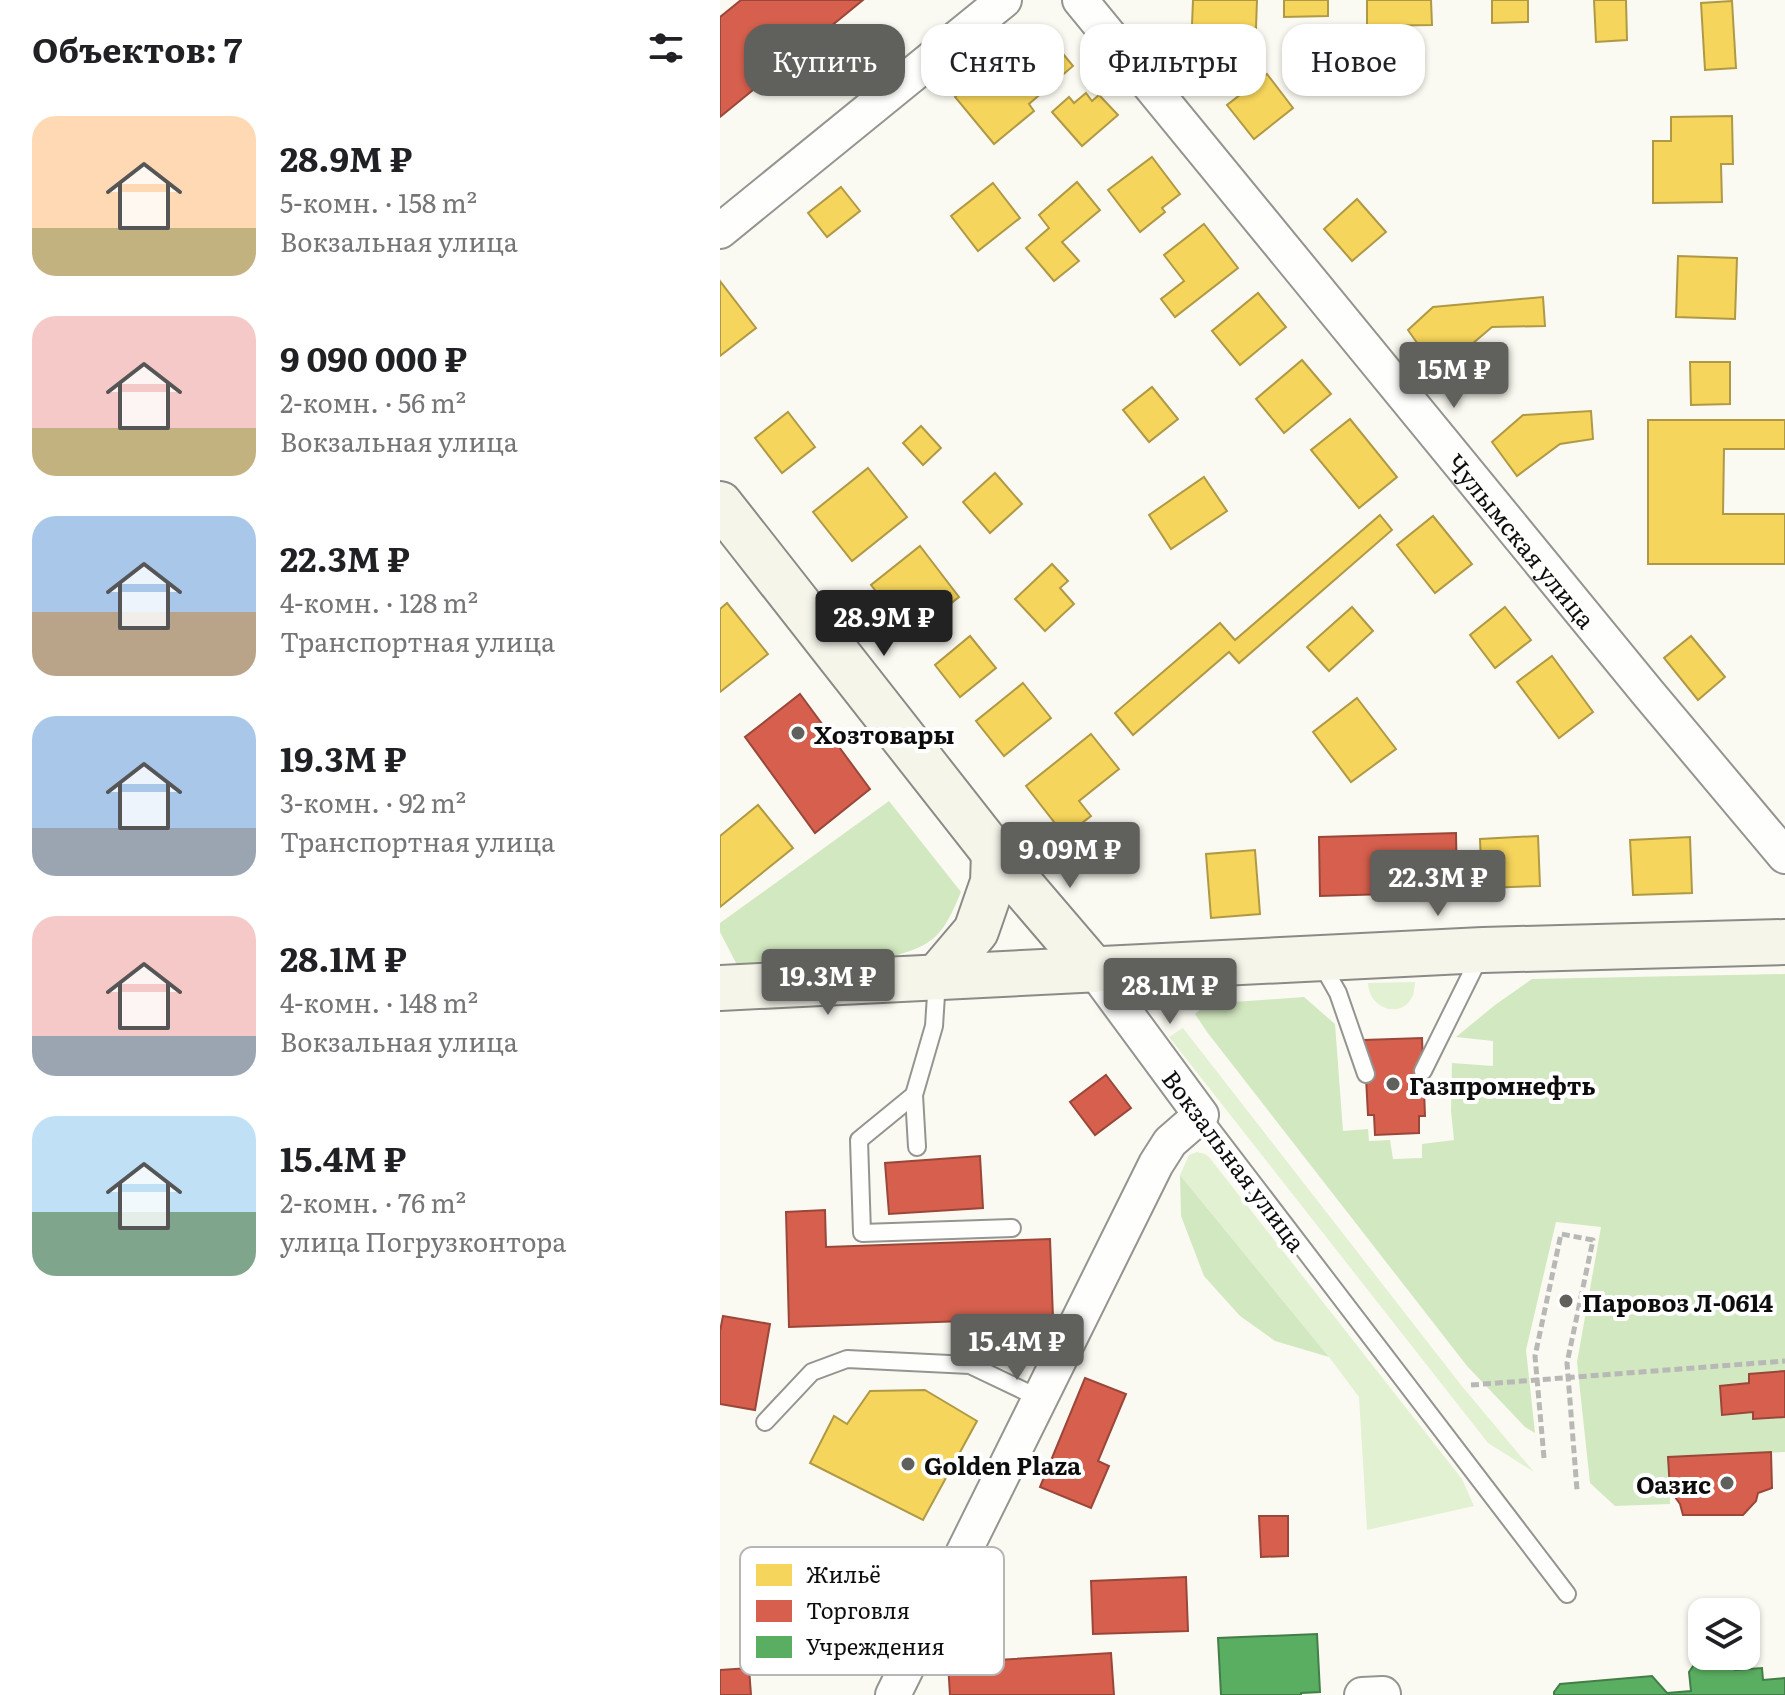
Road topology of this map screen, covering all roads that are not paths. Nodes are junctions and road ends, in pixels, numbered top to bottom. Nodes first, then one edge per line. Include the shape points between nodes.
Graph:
1 (1004, 0) edge
2 (1080, 0) edge
3 (720, 231) edge
4 (720, 504) edge
5 (994, 853) junction
6 (1785, 856) edge
7 (1785, 942) edge
8 (1483, 950) junction
9 (1318, 958) junction
10 (1094, 970) junction
11 (937, 977) junction
12 (720, 988) edge
13 (1423, 1071) dead end
14 (1366, 1074) dead end
15 (914, 1095) junction
16 (1201, 1115) junction
17 (917, 1147) dead end
18 (1012, 1228) dead end
19 (1041, 1399) junction
20 (765, 1422) dead end
21 (967, 1547) edge
22 (1567, 1594) dead end
23 (903, 1675) edge
24 (893, 1695) edge

1 - 3 street
2 - 6 street, Чулымская улица
4 - 5 main road, Вокзальная улица
5 - 10 main road, Вокзальная улица
5 - 11 main road via 993,882 976,931
7 - 8 main road
8 - 9 main road
8 - 13 lane
9 - 10 main road
9 - 14 lane via 1338,993
10 - 11 main road
10 - 16 street, Вокзальная улица
11 - 12 main road
11 - 15 lane via 934,1026
15 - 17 lane
15 - 18 lane via 859,1140 862,1233
16 - 19 street via 1170,1142 1156,1164
16 - 22 lane, Вокзальная улица
19 - 20 lane via 970,1365 847,1359 812,1372
19 - 21 street
23 - 24 street

